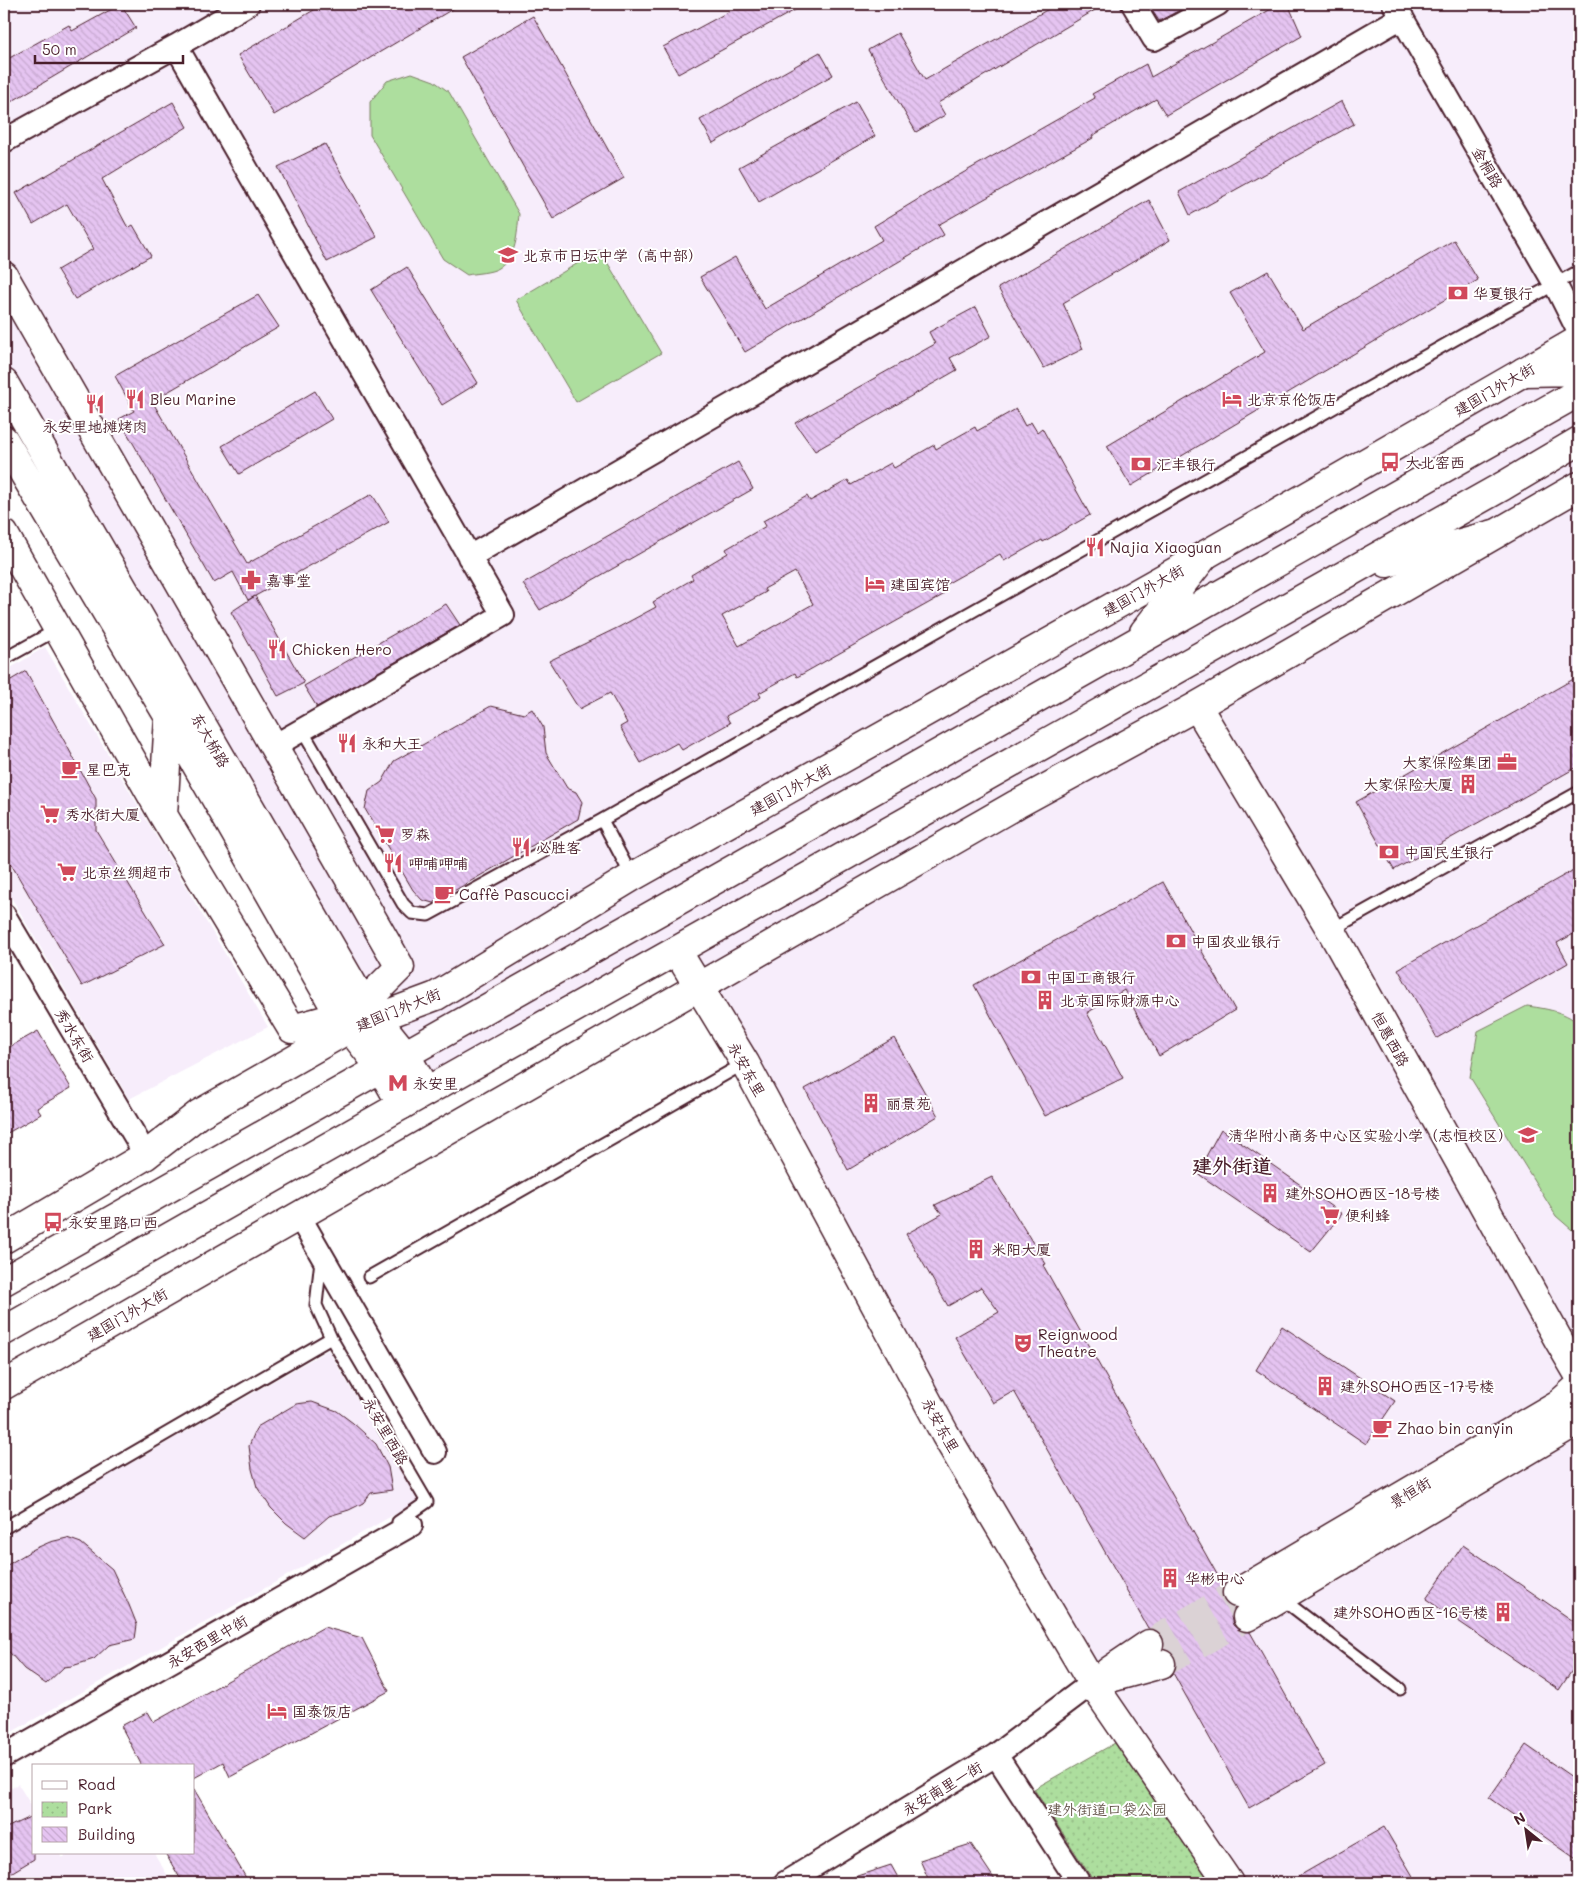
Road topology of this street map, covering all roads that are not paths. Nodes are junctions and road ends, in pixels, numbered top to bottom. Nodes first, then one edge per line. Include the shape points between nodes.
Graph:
1 (248, 4) edge
2 (1133, 4) edge
3 (1218, 4) edge
4 (1398, 10) edge
5 (176, 46) junction
6 (4, 141) edge
7 (1579, 271) edge
8 (4, 276) edge
9 (1555, 284) junction
10 (1579, 332) edge
11 (1579, 340) edge
12 (1579, 371) edge
13 (1523, 372) junction
14 (4, 384) edge
15 (1579, 392) edge
16 (4, 440) edge
17 (1579, 441) edge
18 (1579, 486) edge
19 (4, 534) edge
20 (1494, 534) junction
21 (1205, 555) junction
22 (469, 557) junction
23 (1349, 573) junction
24 (58, 629) junction
25 (1134, 644) junction
26 (4, 660) edge
27 (1197, 706) junction
28 (169, 717) junction
29 (302, 730) junction
30 (274, 746) junction
31 (1579, 792) edge
32 (164, 815) junction
33 (602, 820) junction
34 (632, 877) junction
35 (4, 915) edge
36 (1331, 930) junction
37 (677, 951) junction
38 (699, 986) junction
39 (370, 1011) junction
40 (345, 1022) junction
41 (405, 1054) junction
42 (745, 1063) junction
43 (381, 1068) junction
44 (426, 1091) junction
45 (402, 1105) junction
46 (146, 1156) junction
47 (299, 1216) junction
48 (4, 1239) edge
49 (321, 1254) junction
50 (369, 1277) dead end
51 (4, 1281) edge
52 (4, 1331) edge
53 (331, 1338) junction
54 (1579, 1375) edge
55 (4, 1385) edge
56 (1579, 1386) edge
57 (1579, 1420) edge
58 (435, 1452) dead end
59 (410, 1525) dead end
60 (4, 1528) edge
61 (335, 1569) junction
62 (1281, 1598) junction
63 (1155, 1654) tunnel mouth
64 (1092, 1683) junction
65 (1400, 1689) dead end
66 (996, 1755) junction
67 (4, 1756) edge
68 (785, 1883) edge
69 (1079, 1883) edge
70 (1229, 1883) edge

1 - 5 street
2 - 3 street via 1154,39
4 - 9 street, 金桐路
4 - 22 street
5 - 6 street
5 - 22 street
7 - 9 lane
8 - 30 main road
9 - 10 street, 金桐路
9 - 33 lane
11 - 13 main road, 建国门外大街
12 - 13 main road
13 - 21 main road, 建国门外大街
14 - 39 main road, 东大桥路
15 - 25 main road
16 - 28 main road, 东大桥路
17 - 23 main road
18 - 20 main road, 建国门外大街
19 - 24 main road
20 - 23 main road
20 - 27 main road, 建国门外大街
21 - 25 main road
21 - 34 main road, 建国门外大街
22 - 29 street via 503,615
23 - 37 main road
24 - 26 lane
24 - 32 main road
25 - 41 main road
27 - 36 main road, 恒惠西路
27 - 38 main road, 建国门外大街 via 1017,804
28 - 32 main road
28 - 40 main road, 东大桥路
29 - 30 street
29 - 33 lane via 403,904 412,913 428,915
30 - 39 main road via 400,967
31 - 36 lane
32 - 40 main road via 292,1029
33 - 34 lane
34 - 39 main road, 建国门外大街 via 436,996
35 - 46 street, 秀水东街
36 - 54 main road, 恒惠西路
37 - 38 main road, 永安东里
37 - 44 main road
38 - 42 main road, 永安东里
38 - 47 main road, 建国门外大街
39 - 40 main road, 建国门外大街
39 - 41 main road, 东大桥路
40 - 43 main road, 东大桥路
40 - 46 main road, 建国门外大街 via 199,1114
41 - 43 main road
41 - 44 main road, 东大桥路
42 - 50 lane
42 - 64 main road, 永安东里 via 945,1434
43 - 45 main road, 东大桥路
43 - 51 main road
44 - 45 main road
45 - 52 main road
46 - 48 main road, 建国门外大街
47 - 49 street
47 - 55 main road, 建国门外大街
49 - 53 lane, 永安里西路 via 316,1305
49 - 58 street
53 - 60 lane
53 - 61 lane, 永安里西路 via 427,1502 360,1547
56 - 62 main road, 景恒街 via 1560,1403 1242,1605
57 - 62 main road, 景恒街
59 - 61 street, 永安西里中街
61 - 67 street, 永安西里中街
62 - 65 lane
63 - 64 main road
64 - 66 street, 永安南里一街
64 - 70 main road, 永安东里
66 - 68 street, 永安南里一街
66 - 69 street

